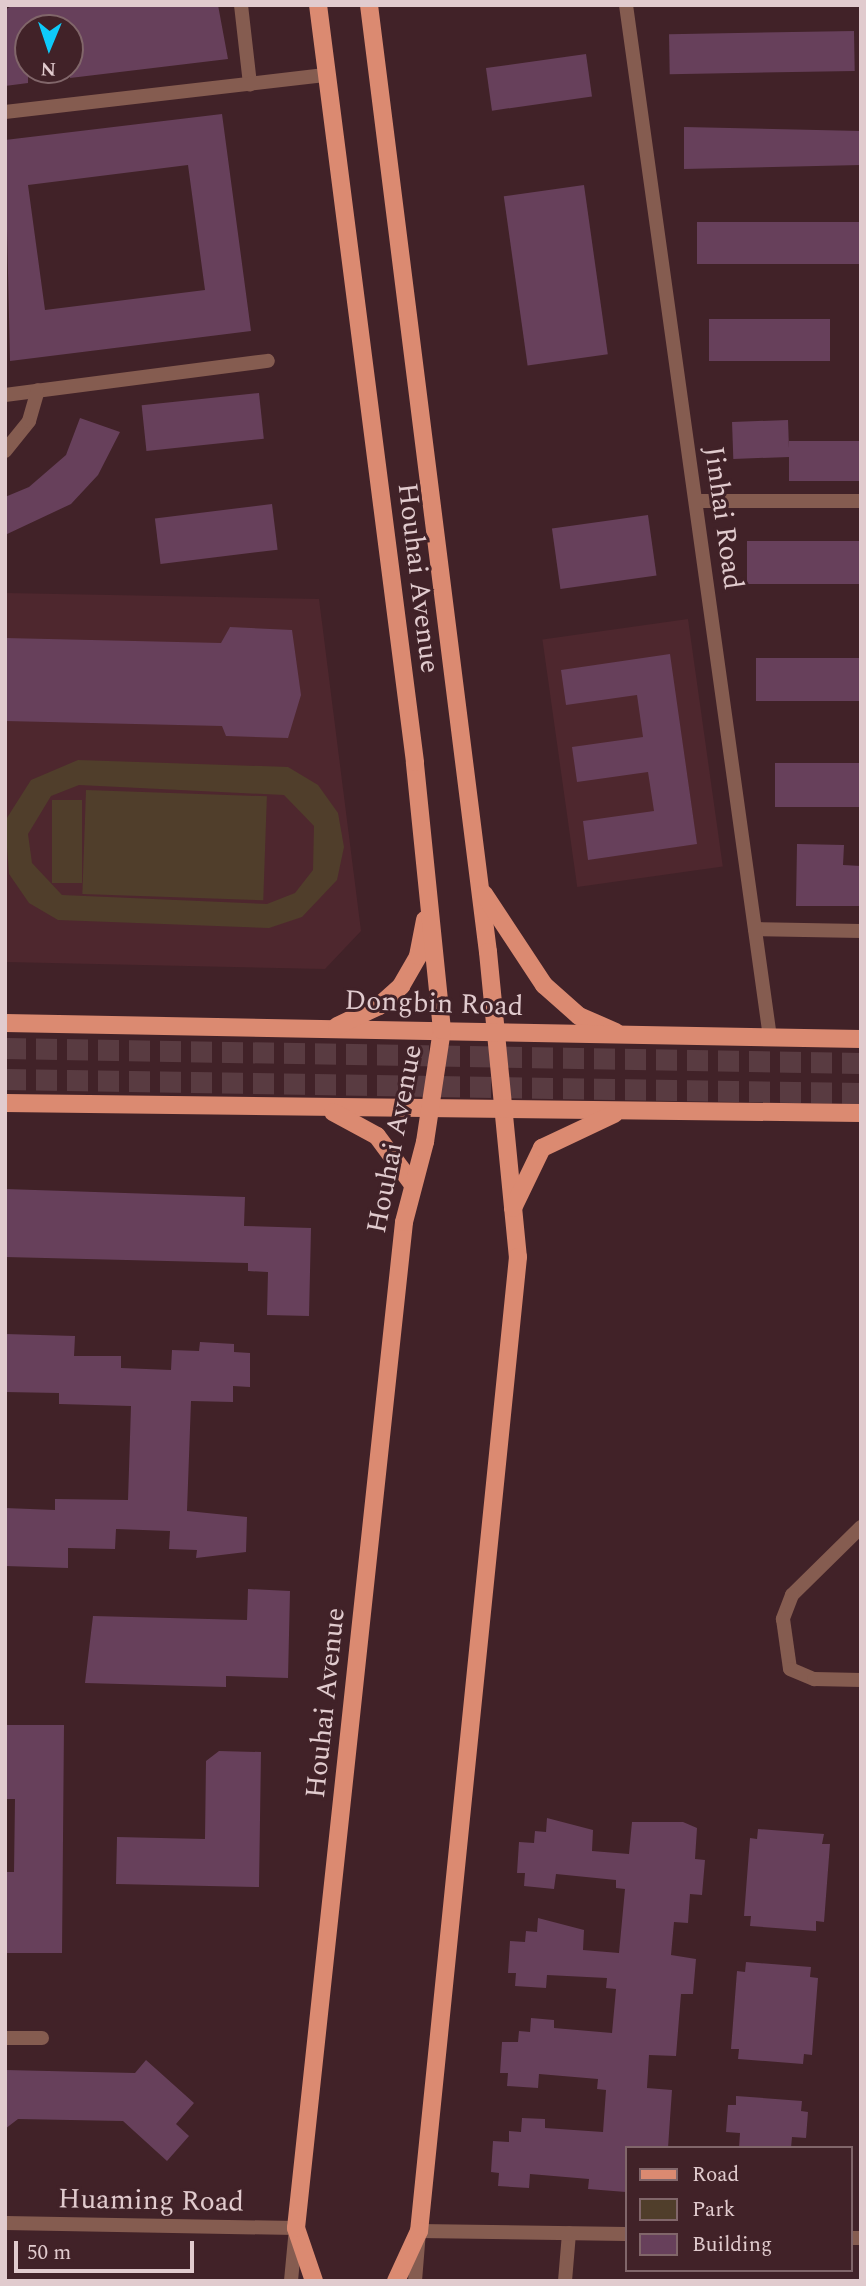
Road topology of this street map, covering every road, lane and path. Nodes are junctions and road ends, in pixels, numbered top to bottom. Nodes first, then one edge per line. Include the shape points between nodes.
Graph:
1 (241, 5) edge
2 (318, 5) edge
3 (369, 5) edge
4 (626, 5) edge
5 (327, 75) junction
6 (250, 84) junction
7 (5, 112) edge
8 (268, 361) dead end
9 (38, 390) junction
10 (5, 395) edge
11 (5, 451) edge
12 (696, 501) junction
13 (861, 501) edge
14 (480, 886) junction
15 (429, 903) junction
16 (755, 929) junction
17 (861, 931) edge
18 (5, 1023) edge
19 (334, 1027) junction
20 (442, 1030) junction
21 (496, 1032) junction
22 (626, 1036) junction
23 (771, 1038) junction
24 (861, 1039) edge
25 (5, 1103) edge
26 (317, 1107) junction
27 (429, 1110) junction
28 (503, 1110) junction
29 (623, 1110) junction
30 (861, 1113) edge
31 (411, 1182) junction
32 (513, 1208) junction
33 (861, 1527) edge
34 (861, 1680) edge
35 (5, 2038) edge
36 (42, 2038) dead end
37 (5, 2223) edge
38 (296, 2228) junction
39 (419, 2231) junction
40 (569, 2233) junction
41 (624, 2234) edge
42 (291, 2281) edge
43 (314, 2281) edge
44 (396, 2281) edge
45 (415, 2281) edge
46 (565, 2281) edge

1 - 6 street
2 - 5 main road, Houhai Avenue
3 - 14 main road, Houhai Avenue
4 - 12 street, Jinhai Road
5 - 6 street
5 - 15 main road, Houhai Avenue
6 - 7 street
8 - 9 street
9 - 10 street
9 - 11 street via 29,421
12 - 13 street
12 - 16 street, Jinhai Road
14 - 21 main road, Houhai Avenue
14 - 22 main road via 544,985 579,1016
15 - 19 main road via 418,957 401,986 379,1006
15 - 20 main road, Houhai Avenue
16 - 17 street
16 - 23 street, Jinhai Road
18 - 19 main road, Dongbin Road
19 - 20 main road, Dongbin Road
20 - 21 main road, Dongbin Road
20 - 27 main road, Houhai Avenue
21 - 22 main road, Dongbin Road
21 - 28 main road, Houhai Avenue
22 - 23 main road, Dongbin Road
23 - 24 main road, Dongbin Road
25 - 26 main road
26 - 27 main road
26 - 31 main road via 377,1136
27 - 28 main road
27 - 31 main road, Houhai Avenue
28 - 29 main road
28 - 32 main road, Houhai Avenue
29 - 30 main road
29 - 32 main road via 542,1148
31 - 38 main road, Houhai Avenue
32 - 39 main road, Houhai Avenue via 516,1318
33 - 34 street via 792,1595 783,1619 783,1648 800,1676
35 - 36 street
37 - 38 street, Huaming Road
38 - 42 street
38 - 43 main road, Houhai Avenue
39 - 40 street
39 - 44 main road, Houhai Avenue
39 - 45 street
40 - 41 street
40 - 46 street

